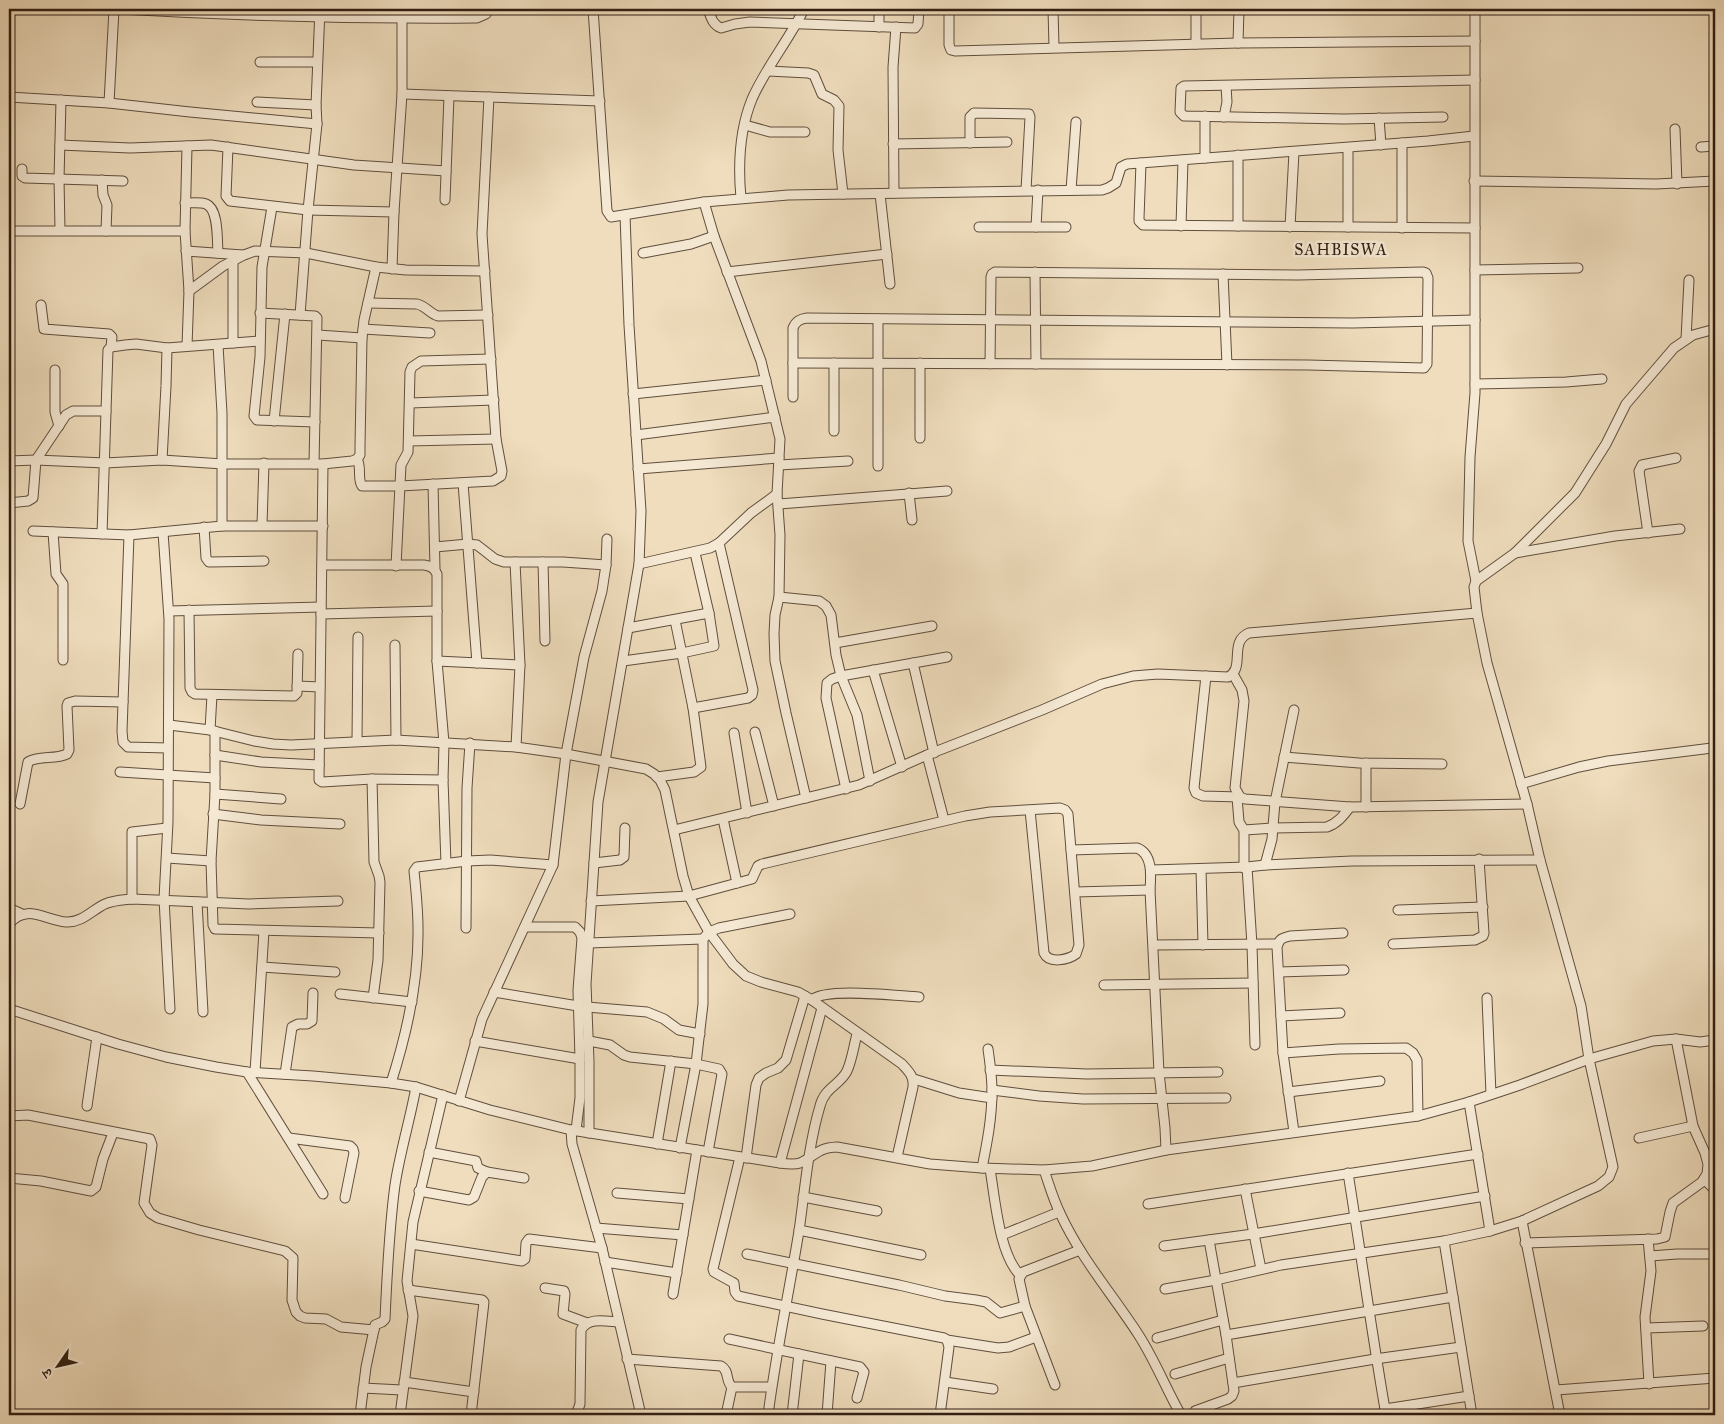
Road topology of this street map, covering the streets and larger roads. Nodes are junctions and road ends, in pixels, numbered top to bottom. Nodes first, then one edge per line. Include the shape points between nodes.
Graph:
1 (114, 9) edge
2 (120, 9) edge
3 (488, 9) edge
4 (593, 9) edge
5 (708, 9) edge
6 (804, 9) edge
7 (879, 9) edge
8 (919, 9) edge
9 (949, 9) edge
10 (1053, 9) edge
11 (1196, 9) edge
12 (1239, 9) edge
13 (1475, 9) edge
14 (320, 12) edge
15 (402, 14) edge
16 (798, 22) junction
17 (879, 26) junction
18 (896, 27) junction
19 (1475, 41) junction
20 (1238, 43) junction
21 (1196, 44) junction
22 (1054, 47) junction
23 (260, 62) dead end
24 (318, 62) junction
25 (768, 71) junction
26 (1475, 80) junction
27 (1226, 86) junction
28 (402, 94) junction
29 (449, 96) junction
30 (9, 97) edge
31 (489, 97) junction
32 (61, 100) junction
33 (600, 101) junction
34 (257, 102) dead end
35 (109, 103) junction
36 (316, 105) junction
37 (1205, 116) junction
38 (1224, 117) junction
39 (1443, 117) dead end
40 (1379, 118) junction
41 (1076, 122) dead end
42 (317, 124) junction
43 (745, 125) junction
44 (1675, 129) dead end
45 (805, 132) dead end
46 (1474, 136) junction
47 (1008, 142) dead end
48 (970, 143) junction
49 (1402, 143) junction
50 (893, 144) junction
51 (60, 145) junction
52 (1381, 145) junction
53 (187, 146) junction
54 (1715, 146) edge
55 (1701, 147) dead end
56 (228, 148) junction
57 (1348, 148) junction
58 (1294, 152) junction
59 (1238, 156) junction
60 (1205, 158) junction
61 (1183, 160) junction
62 (314, 161) junction
63 (1141, 163) junction
64 (22, 169) dead end
65 (397, 169) junction
66 (446, 171) junction
67 (60, 179) junction
68 (102, 180) junction
69 (123, 181) dead end
70 (1474, 181) junction
71 (1715, 181) edge
72 (1676, 184) junction
73 (1026, 190) junction
74 (1038, 190) junction
75 (1071, 190) junction
76 (894, 193) junction
77 (842, 194) junction
78 (880, 194) junction
79 (741, 198) junction
80 (445, 200) dead end
81 (704, 202) junction
82 (185, 203) junction
83 (272, 207) junction
84 (308, 210) junction
85 (394, 212) junction
86 (618, 216) junction
87 (1036, 226) junction
88 (1181, 226) junction
89 (1238, 226) junction
90 (979, 227) dead end
91 (1066, 227) dead end
92 (1290, 227) junction
93 (1348, 227) junction
94 (1402, 228) junction
95 (1475, 228) junction
96 (9, 230) edge
97 (60, 230) junction
98 (106, 231) junction
99 (185, 231) junction
100 (714, 236) junction
101 (186, 251) junction
102 (264, 251) junction
103 (218, 253) junction
104 (306, 253) junction
105 (643, 253) dead end
106 (887, 254) junction
107 (244, 255) junction
108 (233, 260) junction
109 (376, 266) junction
110 (1578, 268) dead end
111 (392, 269) junction
112 (1475, 270) junction
113 (485, 271) junction
114 (727, 272) junction
115 (1034, 272) junction
116 (1223, 274) junction
117 (1689, 280) dead end
118 (890, 284) dead end
119 (189, 291) junction
120 (368, 303) junction
121 (41, 306) dead end
122 (260, 313) junction
123 (285, 314) junction
124 (300, 315) junction
125 (488, 315) junction
126 (878, 319) junction
127 (990, 320) junction
128 (1475, 320) junction
129 (1035, 321) junction
130 (1427, 321) junction
131 (1226, 322) junction
132 (1715, 329) edge
133 (430, 333) dead end
134 (363, 334) junction
135 (318, 335) junction
136 (1686, 339) junction
137 (260, 341) junction
138 (233, 343) junction
139 (218, 345) junction
140 (187, 346) junction
141 (111, 347) junction
142 (167, 348) junction
143 (491, 359) junction
144 (793, 363) junction
145 (834, 363) junction
146 (878, 363) junction
147 (920, 363) junction
148 (990, 364) junction
149 (1036, 364) junction
150 (1227, 365) junction
151 (55, 370) dead end
152 (1602, 379) dead end
153 (766, 380) junction
154 (1475, 384) junction
155 (633, 394) junction
156 (793, 397) dead end
157 (494, 400) junction
158 (410, 403) junction
159 (106, 411) junction
160 (775, 417) junction
161 (274, 421) junction
162 (315, 422) junction
163 (59, 426) junction
164 (834, 432) dead end
165 (636, 435) junction
166 (920, 438) dead end
167 (496, 439) junction
168 (409, 441) junction
169 (1676, 458) dead end
170 (356, 459) junction
171 (36, 460) junction
172 (162, 460) junction
173 (9, 461) edge
174 (779, 461) junction
175 (848, 461) dead end
176 (105, 463) junction
177 (223, 464) junction
178 (264, 464) junction
179 (318, 464) junction
180 (878, 466) dead end
181 (638, 469) junction
182 (463, 483) junction
183 (433, 484) junction
184 (400, 486) junction
185 (947, 491) dead end
186 (910, 493) junction
187 (777, 494) junction
188 (9, 503) edge
189 (779, 504) junction
190 (912, 520) dead end
191 (262, 525) junction
192 (222, 526) junction
193 (323, 526) junction
194 (204, 528) junction
195 (1680, 529) dead end
196 (33, 531) dead end
197 (53, 532) junction
198 (163, 532) junction
199 (1648, 533) junction
200 (102, 534) junction
201 (129, 535) junction
202 (607, 539) dead end
203 (719, 543) junction
204 (468, 544) junction
205 (434, 547) junction
206 (695, 552) junction
207 (1515, 553) junction
208 (264, 561) dead end
209 (515, 562) junction
210 (543, 562) junction
211 (640, 564) junction
212 (322, 565) junction
213 (606, 565) junction
214 (396, 566) junction
215 (435, 569) junction
216 (1476, 581) junction
217 (779, 597) junction
218 (189, 610) junction
219 (321, 610) junction
220 (168, 611) junction
221 (437, 611) junction
222 (709, 613) junction
223 (1477, 613) junction
224 (675, 620) junction
225 (932, 626) dead end
226 (628, 628) junction
227 (358, 637) dead end
228 (546, 641) dead end
229 (835, 643) junction
230 (395, 645) dead end
231 (682, 653) junction
232 (298, 654) dead end
233 (947, 657) dead end
234 (63, 660) dead end
235 (437, 661) junction
236 (622, 661) junction
237 (477, 663) junction
238 (913, 663) junction
239 (520, 665) junction
240 (872, 670) junction
241 (1233, 674) junction
242 (841, 676) junction
243 (1206, 676) junction
244 (297, 686) junction
245 (320, 687) junction
246 (212, 695) junction
247 (124, 702) junction
248 (694, 708) junction
249 (1294, 710) dead end
250 (169, 725) junction
251 (212, 730) junction
252 (755, 732) dead end
253 (734, 733) dead end
254 (396, 740) junction
255 (357, 741) junction
256 (319, 743) junction
257 (444, 743) junction
258 (470, 743) junction
259 (516, 747) junction
260 (168, 748) junction
261 (1712, 748) dead end
262 (566, 754) junction
263 (930, 754) junction
264 (215, 755) junction
265 (1284, 758) junction
266 (602, 760) junction
267 (1366, 763) junction
268 (1442, 764) dead end
269 (319, 766) junction
270 (902, 766) junction
271 (120, 772) dead end
272 (168, 776) junction
273 (657, 777) junction
274 (215, 778) junction
275 (372, 779) junction
276 (443, 780) junction
277 (870, 781) junction
278 (1521, 784) junction
279 (846, 789) junction
280 (214, 794) junction
281 (1239, 797) junction
282 (806, 798) junction
283 (281, 799) dead end
284 (1275, 802) junction
285 (20, 804) dead end
286 (1527, 804) junction
287 (774, 806) junction
288 (1366, 806) junction
289 (1350, 807) junction
290 (1030, 810) junction
291 (747, 813) junction
292 (213, 814) junction
293 (723, 819) junction
294 (944, 820) junction
295 (340, 824) dead end
296 (167, 828) junction
297 (625, 828) dead end
298 (1274, 828) junction
299 (674, 830) junction
300 (1244, 830) junction
301 (1071, 850) junction
302 (166, 858) junction
303 (1479, 859) junction
304 (211, 860) junction
305 (1540, 860) junction
306 (467, 861) junction
307 (594, 863) junction
308 (446, 864) junction
309 (553, 865) junction
310 (1265, 865) junction
311 (1246, 868) junction
312 (1200, 869) junction
313 (1150, 870) junction
314 (737, 884) junction
315 (1150, 890) junction
316 (1075, 892) junction
317 (689, 896) junction
318 (132, 898) junction
319 (164, 899) junction
320 (338, 901) dead end
321 (197, 902) junction
322 (213, 902) junction
323 (592, 902) junction
324 (1483, 907) junction
325 (9, 908) edge
326 (1398, 910) dead end
327 (22, 914) junction
328 (790, 914) dead end
329 (9, 924) edge
330 (525, 927) junction
331 (466, 928) dead end
332 (264, 931) junction
333 (378, 933) junction
334 (1343, 933) dead end
335 (706, 935) junction
336 (588, 943) junction
337 (1278, 944) junction
338 (1393, 944) dead end
339 (1154, 945) junction
340 (1203, 945) junction
341 (1252, 945) junction
342 (262, 967) junction
343 (1344, 970) dead end
344 (335, 972) dead end
345 (1279, 972) junction
346 (1253, 983) junction
347 (1104, 985) dead end
348 (1155, 985) junction
349 (494, 992) junction
350 (313, 993) dead end
351 (340, 994) dead end
352 (919, 997) dead end
353 (373, 998) junction
354 (808, 998) junction
355 (1487, 998) dead end
356 (412, 1002) junction
357 (582, 1007) junction
358 (822, 1008) junction
359 (9, 1009) edge
360 (170, 1009) dead end
361 (202, 1012) dead end
362 (1340, 1013) dead end
363 (1280, 1016) junction
364 (700, 1034) junction
365 (857, 1034) junction
366 (97, 1037) junction
367 (1676, 1038) junction
368 (1715, 1040) edge
369 (475, 1041) junction
370 (589, 1041) junction
371 (1255, 1045) dead end
372 (988, 1049) dead end
373 (1283, 1053) junction
374 (1589, 1059) junction
375 (580, 1060) junction
376 (671, 1061) junction
377 (696, 1064) junction
378 (990, 1070) junction
379 (251, 1072) junction
380 (1158, 1072) junction
381 (1218, 1072) dead end
382 (285, 1074) junction
383 (914, 1079) junction
384 (1380, 1081) dead end
385 (391, 1083) junction
386 (416, 1088) junction
387 (1288, 1092) junction
388 (992, 1094) junction
389 (1491, 1094) junction
390 (443, 1095) junction
391 (1226, 1098) dead end
392 (1161, 1099) junction
393 (459, 1101) junction
394 (1470, 1102) junction
395 (87, 1106) dead end
396 (9, 1116) edge
397 (1418, 1116) junction
398 (1693, 1126) junction
399 (580, 1131) junction
400 (1294, 1132) junction
401 (113, 1133) junction
402 (289, 1138) junction
403 (1638, 1138) dead end
404 (657, 1144) junction
405 (680, 1148) junction
406 (697, 1150) junction
407 (1166, 1150) junction
408 (429, 1152) junction
409 (708, 1152) junction
410 (1705, 1153) junction
411 (1715, 1153) edge
412 (1478, 1154) junction
413 (809, 1156) junction
414 (897, 1157) junction
415 (743, 1158) junction
416 (780, 1164) junction
417 (986, 1169) junction
418 (1044, 1170) junction
419 (487, 1172) junction
420 (1348, 1173) junction
421 (9, 1178) edge
422 (524, 1178) dead end
423 (1704, 1179) junction
424 (1715, 1188) edge
425 (1245, 1189) junction
426 (419, 1191) junction
427 (617, 1193) dead end
428 (324, 1194) dead end
429 (1485, 1196) junction
430 (803, 1197) junction
431 (345, 1198) dead end
432 (689, 1199) junction
433 (1148, 1204) dead end
434 (877, 1211) dead end
435 (1059, 1212) junction
436 (1355, 1217) junction
437 (1522, 1220) junction
438 (596, 1228) junction
439 (799, 1230) junction
440 (1490, 1231) junction
441 (1253, 1234) junction
442 (683, 1235) junction
443 (1002, 1235) junction
444 (1648, 1239) junction
445 (1208, 1240) junction
446 (1444, 1241) junction
447 (1525, 1243) junction
448 (411, 1244) junction
449 (1164, 1246) dead end
450 (602, 1248) junction
451 (1080, 1250) junction
452 (1361, 1253) junction
453 (747, 1254) dead end
454 (1715, 1254) edge
455 (921, 1255) dead end
456 (1650, 1256) junction
457 (604, 1262) junction
458 (793, 1263) junction
459 (1261, 1269) junction
460 (677, 1273) junction
461 (1020, 1275) junction
462 (1216, 1280) junction
463 (545, 1288) dead end
464 (1165, 1288) dead end
465 (408, 1290) junction
466 (673, 1294) dead end
467 (1453, 1297) junction
468 (786, 1306) junction
469 (1025, 1306) junction
470 (1369, 1311) junction
471 (1223, 1320) junction
472 (618, 1322) junction
473 (587, 1323) junction
474 (1702, 1326) dead end
475 (1646, 1328) junction
476 (374, 1330) junction
477 (1226, 1335) junction
478 (1036, 1337) junction
479 (1157, 1338) dead end
480 (729, 1339) dead end
481 (947, 1340) junction
482 (1461, 1347) junction
483 (778, 1350) junction
484 (799, 1354) junction
485 (1229, 1358) junction
486 (627, 1359) junction
487 (1376, 1359) junction
488 (832, 1361) junction
489 (1175, 1374) dead end
490 (1715, 1378) edge
491 (945, 1382) junction
492 (1233, 1383) junction
493 (1649, 1384) junction
494 (1055, 1385) dead end
495 (403, 1386) junction
496 (732, 1387) junction
497 (771, 1387) junction
498 (363, 1388) junction
499 (993, 1389) dead end
500 (1556, 1390) junction
501 (474, 1392) junction
502 (1469, 1396) junction
503 (857, 1398) dead end
504 (1195, 1411) dead end
505 (1385, 1412) edge
506 (360, 1415) edge
507 (400, 1415) edge
508 (471, 1415) edge
509 (576, 1415) edge
510 (641, 1415) edge
511 (726, 1415) edge
512 (768, 1415) edge
513 (792, 1415) edge
514 (827, 1415) edge
515 (940, 1415) edge
516 (1181, 1415) edge
517 (1472, 1415) edge
518 (1560, 1415) edge

1 - 35 street
2 - 14 street via 190,13
3 - 15 street via 486,14 477,18
4 - 33 street
5 - 16 street via 712,21 721,28 743,22
6 - 16 street
7 - 17 street
8 - 18 street via 917,27
9 - 22 street via 951,50
10 - 22 street
11 - 21 street
12 - 20 street
13 - 19 street
14 - 15 street
14 - 24 street
15 - 28 street
16 - 17 street
16 - 25 street
17 - 18 street
18 - 50 street
19 - 20 street
19 - 26 street
20 - 21 street
21 - 22 street
23 - 24 street
24 - 36 street
25 - 43 street via 752,100
25 - 77 street via 814,75 822,94 839,106
26 - 27 street
26 - 46 street
27 - 37 street via 1181,88 1182,115
27 - 38 street
28 - 29 street
28 - 65 street
29 - 31 street
29 - 66 street
30 - 32 street
31 - 33 street
31 - 113 street via 482,234
32 - 35 street
32 - 51 street
33 - 86 street via 607,211 609,216
34 - 36 street
35 - 42 street
36 - 42 street
37 - 38 street
37 - 60 street
38 - 40 street
39 - 40 street
40 - 52 street
41 - 75 street
42 - 62 street
43 - 45 street via 770,132
43 - 79 street via 740,153
44 - 72 street
46 - 49 street
46 - 70 street
47 - 48 street
48 - 50 street
48 - 73 street via 970,117 974,113 1028,114
49 - 52 street
49 - 94 street
50 - 76 street
51 - 53 street
51 - 67 street
52 - 57 street
53 - 56 street
53 - 82 street
54 - 55 street
56 - 62 street
56 - 83 street via 227,198
57 - 58 street
57 - 93 street
58 - 59 street
58 - 92 street
59 - 60 street
59 - 89 street
60 - 61 street
61 - 63 street
61 - 88 street
62 - 65 street
62 - 84 street
63 - 75 street via 1124,164 1116,183 1108,188
63 - 88 street via 1141,224
64 - 67 street via 25,178
65 - 66 street
65 - 85 street
66 - 80 street
67 - 68 street
67 - 97 street
68 - 69 street
68 - 98 street via 107,206
70 - 72 street
70 - 95 street
71 - 72 street
73 - 74 street
73 - 76 street
74 - 75 street
74 - 87 street
76 - 78 street
77 - 78 street
77 - 79 street
78 - 106 street
79 - 81 street
81 - 86 street
81 - 100 street
82 - 99 street
82 - 103 street via 208,205 212,209
83 - 84 street
83 - 102 street
84 - 85 street
84 - 104 street
85 - 111 street
86 - 155 street
87 - 90 street
87 - 91 street
88 - 89 street
89 - 92 street
92 - 93 street
93 - 94 street
94 - 95 street
95 - 112 street
96 - 97 street
97 - 98 street
98 - 99 street
99 - 101 street
100 - 105 street
100 - 114 street
101 - 103 street
101 - 119 street
102 - 104 street
102 - 107 street
102 - 122 street
103 - 107 street
104 - 109 street
104 - 124 street
106 - 114 street
106 - 118 street
107 - 108 street
108 - 119 street
108 - 138 street
109 - 111 street
109 - 120 street
110 - 112 street
111 - 113 street
112 - 128 street
113 - 125 street
114 - 153 street
115 - 116 street
115 - 127 street via 992,274
115 - 129 street
116 - 130 street via 1423,272 1428,278
116 - 131 street
117 - 136 street
119 - 140 street
120 - 125 street via 417,304 438,316
120 - 134 street
121 - 141 street via 44,329 109,334
122 - 123 street
122 - 137 street
123 - 124 street
123 - 161 street
124 - 135 street via 317,318
125 - 143 street
126 - 127 street
126 - 144 street via 801,319 793,328
126 - 146 street
127 - 129 street
127 - 148 street
128 - 130 street
128 - 154 street
129 - 131 street
129 - 149 street
130 - 131 street
130 - 150 street via 1427,364 1424,368
131 - 150 street
132 - 136 street
133 - 134 street
134 - 135 street
134 - 170 street via 360,454
135 - 162 street
136 - 207 street via 1674,348 1626,404 1584,481
137 - 138 street
137 - 161 street via 254,416 257,420
138 - 139 street
139 - 140 street
139 - 177 street
140 - 142 street
141 - 142 street via 136,344
141 - 159 street via 107,355
142 - 172 street
143 - 157 street
143 - 158 street via 416,363 410,372
144 - 145 street
144 - 156 street
145 - 146 street
145 - 164 street
146 - 147 street
146 - 180 street
147 - 148 street
147 - 166 street
148 - 149 street
149 - 150 street
151 - 163 street via 55,412
152 - 154 street
153 - 155 street
153 - 160 street
154 - 216 street via 1468,541
155 - 165 street
157 - 158 street
157 - 167 street
158 - 168 street
159 - 163 street via 73,411
159 - 176 street
160 - 165 street
160 - 174 street via 780,440
161 - 162 street
162 - 179 street
163 - 171 street
165 - 181 street
167 - 168 street
167 - 182 street via 501,476 493,481
168 - 184 street via 408,452 401,465
169 - 199 street via 1640,467
170 - 179 street
170 - 184 street via 362,486
171 - 173 street
171 - 176 street
171 - 188 street via 33,498
172 - 176 street
172 - 177 street
174 - 175 street
174 - 181 street
174 - 187 street
176 - 200 street
177 - 178 street
177 - 192 street
178 - 179 street
178 - 191 street
179 - 193 street
181 - 211 street
182 - 183 street
182 - 204 street
183 - 184 street
183 - 205 street
184 - 214 street
185 - 186 street
186 - 189 street
186 - 190 street
187 - 189 street
187 - 203 street
189 - 217 street
191 - 192 street
191 - 193 street
192 - 194 street
193 - 212 street
194 - 198 street
194 - 208 street via 209,562
195 - 199 street
196 - 197 street
197 - 200 street
197 - 234 street via 56,574 63,584
198 - 201 street
198 - 220 street
199 - 207 street
200 - 201 street
201 - 247 street
202 - 213 street
203 - 206 street
203 - 248 street via 753,690 748,698
204 - 205 street
204 - 209 street via 477,546 494,559
204 - 237 street
205 - 215 street
206 - 211 street
206 - 222 street
207 - 216 street
209 - 210 street
209 - 239 street
210 - 213 street
210 - 228 street
211 - 226 street
212 - 214 street
212 - 219 street
213 - 262 street
214 - 215 street via 424,565
215 - 221 street
216 - 223 street
217 - 229 street via 819,601 826,606 831,615
217 - 282 street via 775,624 776,661
218 - 219 street
218 - 220 street
218 - 246 street via 190,688 195,694
219 - 221 street
219 - 245 street
220 - 250 street
221 - 235 street
222 - 224 street
222 - 231 street via 714,646
223 - 241 street via 1249,633 1239,640
223 - 278 street via 1494,692
224 - 226 street
224 - 231 street
225 - 229 street
226 - 236 street
227 - 255 street
229 - 242 street
230 - 254 street
231 - 236 street
231 - 248 street
232 - 244 street
233 - 238 street
235 - 237 street
235 - 257 street
236 - 266 street
237 - 239 street
238 - 240 street
238 - 263 street
239 - 259 street
240 - 242 street
240 - 270 street
241 - 243 street via 1221,678
241 - 281 street via 1244,701 1236,788
242 - 277 street via 857,715
242 - 279 street via 827,683 826,698
243 - 263 street via 1132,676 1102,684
243 - 281 street via 1194,788 1203,796
244 - 245 street
244 - 246 street via 297,693 291,697
245 - 256 street
246 - 251 street
247 - 260 street via 122,731 125,746
247 - 285 street via 68,702 69,750 63,756 28,762
248 - 273 street via 701,767 694,772
249 - 265 street
250 - 251 street
250 - 260 street
251 - 256 street via 273,744
251 - 264 street
252 - 287 street
253 - 291 street
254 - 255 street
254 - 257 street
255 - 256 street
256 - 269 street
257 - 258 street
257 - 276 street
258 - 259 street
258 - 306 street
259 - 262 street
260 - 272 street
261 - 278 street via 1608,761
262 - 266 street
262 - 309 street
263 - 270 street
263 - 294 street
264 - 269 street
264 - 274 street
265 - 267 street
265 - 284 street
266 - 273 street via 646,769
266 - 307 street
267 - 268 street
267 - 288 street
269 - 275 street via 320,781
270 - 277 street
271 - 272 street
272 - 274 street
272 - 296 street
273 - 299 street via 665,790
274 - 280 street
275 - 276 street
275 - 333 street via 374,862 380,882
276 - 308 street
277 - 279 street
278 - 286 street
279 - 282 street
280 - 283 street
280 - 292 street
281 - 284 street
281 - 300 street via 1240,822
282 - 287 street
284 - 289 street
284 - 298 street
286 - 288 street
286 - 305 street
287 - 291 street
288 - 289 street
289 - 298 street via 1327,827
290 - 294 street via 990,812
290 - 301 street via 1065,810
290 - 316 street via 1044,953 1048,959 1069,958 1078,951
291 - 293 street
292 - 295 street
292 - 304 street
293 - 299 street
293 - 314 street
294 - 314 street via 762,864 752,879
296 - 302 street
296 - 318 street via 131,834
297 - 307 street via 624,857
298 - 300 street
298 - 310 street
299 - 317 street
300 - 311 street
301 - 313 street via 1137,848 1145,854
301 - 316 street
302 - 304 street
302 - 319 street
303 - 305 street
303 - 310 street
303 - 324 street
304 - 322 street
305 - 374 street via 1582,1006
306 - 308 street
306 - 309 street
306 - 331 street
307 - 323 street
308 - 356 street via 421,866 414,871 418,952
309 - 330 street
310 - 311 street
311 - 312 street
311 - 341 street
312 - 313 street
312 - 340 street
313 - 315 street
314 - 317 street
315 - 316 street
315 - 339 street
317 - 323 street
317 - 335 street
318 - 319 street
318 - 327 street via 105,904 76,921
319 - 321 street
319 - 360 street
320 - 322 street
321 - 322 street
321 - 361 street
322 - 332 street via 215,929
323 - 336 street
324 - 326 street
324 - 338 street via 1484,933 1480,939
325 - 327 street
327 - 329 street
328 - 335 street via 719,928
330 - 349 street
330 - 357 street via 568,927 580,932
332 - 333 street
332 - 342 street
333 - 353 street
334 - 337 street via 1283,937
335 - 336 street
335 - 354 street via 746,976
335 - 364 street
336 - 357 street
337 - 341 street
337 - 345 street
339 - 340 street
339 - 348 street
340 - 341 street
341 - 346 street
342 - 344 street
342 - 379 street
343 - 345 street
345 - 363 street
346 - 348 street
346 - 371 street
347 - 348 street
348 - 380 street
349 - 357 street
349 - 369 street
350 - 382 street via 312,1021 292,1027
351 - 353 street
352 - 354 street via 834,993
353 - 356 street
354 - 358 street
354 - 415 street via 786,1060 778,1068 766,1072 756,1085
355 - 389 street
356 - 385 street
357 - 364 street via 647,1012 664,1018 679,1030
357 - 370 street
357 - 375 street
358 - 365 street
358 - 416 street
359 - 366 street
362 - 363 street
363 - 373 street
364 - 377 street
365 - 383 street via 902,1064
365 - 413 street via 847,1070 824,1096
366 - 379 street via 166,1057
366 - 395 street
367 - 368 street via 1693,1042
367 - 374 street
367 - 398 street
369 - 375 street
369 - 393 street
370 - 376 street via 610,1045 630,1057
370 - 399 street
372 - 378 street
373 - 387 street
373 - 397 street via 1406,1048 1417,1060
374 - 389 street
374 - 437 street via 1611,1153 1613,1167 1610,1177 1598,1186
375 - 399 street
376 - 377 street
376 - 404 street
377 - 405 street
377 - 409 street via 719,1069 722,1074
378 - 380 street via 1068,1074
378 - 388 street
379 - 382 street
379 - 402 street
380 - 381 street
380 - 392 street
382 - 385 street
383 - 388 street via 960,1093
383 - 414 street
384 - 387 street
385 - 386 street
386 - 390 street
386 - 476 street via 395,1186 385,1319 375,1325
387 - 400 street
388 - 392 street
388 - 417 street
389 - 394 street
390 - 393 street
390 - 408 street
391 - 392 street
392 - 407 street
393 - 399 street
394 - 397 street
394 - 412 street
396 - 401 street via 28,1115
397 - 400 street
398 - 403 street
398 - 410 street
399 - 404 street
399 - 438 street via 572,1144
400 - 407 street
401 - 421 street via 96,1187 91,1191
401 - 476 street via 146,1138 152,1142 144,1203 150,1213 199,1230 285,1251 292,1258 292,1300 300,1316 326,1320 341,1327
402 - 428 street
402 - 431 street via 353,1149
404 - 405 street
405 - 406 street
406 - 409 street
406 - 432 street
407 - 418 street via 1092,1166
408 - 419 street via 476,1161 478,1168
408 - 426 street
409 - 415 street
410 - 411 street
410 - 423 street via 1708,1164
412 - 420 street
412 - 429 street
413 - 414 street via 826,1148 837,1148
413 - 416 street via 801,1162
413 - 430 street
414 - 417 street via 930,1164
415 - 416 street
415 - 468 street via 713,1269 732,1282 738,1296
417 - 418 street
417 - 443 street
418 - 435 street
419 - 422 street
419 - 426 street via 472,1199
420 - 425 street
420 - 436 street
423 - 424 street
423 - 444 street via 1673,1203 1665,1237
425 - 433 street
425 - 441 street
426 - 448 street
427 - 432 street
429 - 436 street
429 - 440 street
430 - 434 street
430 - 439 street
432 - 442 street
435 - 443 street
435 - 451 street
436 - 441 street
436 - 452 street
437 - 440 street
437 - 447 street
438 - 442 street
438 - 450 street
439 - 455 street
439 - 458 street
440 - 446 street
441 - 445 street
441 - 459 street
442 - 460 street
443 - 461 street via 1008,1257
444 - 447 street
444 - 456 street
445 - 449 street
445 - 462 street
446 - 452 street
446 - 467 street
447 - 500 street
448 - 450 street via 522,1261 529,1239
448 - 465 street
450 - 457 street
451 - 461 street
451 - 516 street via 1138,1335
452 - 459 street
452 - 470 street
453 - 458 street
454 - 456 street
456 - 475 street
457 - 460 street
457 - 472 street
458 - 468 street
458 - 469 street via 986,1302 1000,1313
459 - 462 street
460 - 466 street
461 - 469 street via 1018,1279
462 - 464 street
462 - 471 street
463 - 473 street via 564,1291 563,1314
465 - 495 street via 413,1316
465 - 501 street via 484,1302
467 - 470 street
467 - 482 street
468 - 481 street
468 - 483 street
469 - 478 street
470 - 477 street
470 - 487 street
471 - 477 street
471 - 479 street
472 - 473 street
472 - 486 street
473 - 509 street via 581,1330 580,1404
474 - 475 street
475 - 493 street
476 - 498 street
477 - 485 street
478 - 481 street via 998,1348
478 - 494 street
480 - 483 street
481 - 491 street
482 - 487 street
482 - 502 street
483 - 484 street
483 - 497 street
484 - 488 street
484 - 513 street
485 - 489 street
485 - 492 street
486 - 496 street via 721,1366 727,1372 728,1383
486 - 510 street
487 - 492 street
487 - 505 street
488 - 503 street via 863,1369
488 - 514 street
490 - 493 street
491 - 499 street
491 - 515 street
492 - 504 street via 1234,1391 1228,1399
493 - 500 street
495 - 498 street
495 - 501 street
495 - 507 street
496 - 497 street
496 - 511 street
497 - 512 street
498 - 506 street
500 - 518 street
501 - 508 street
502 - 505 street
502 - 517 street

